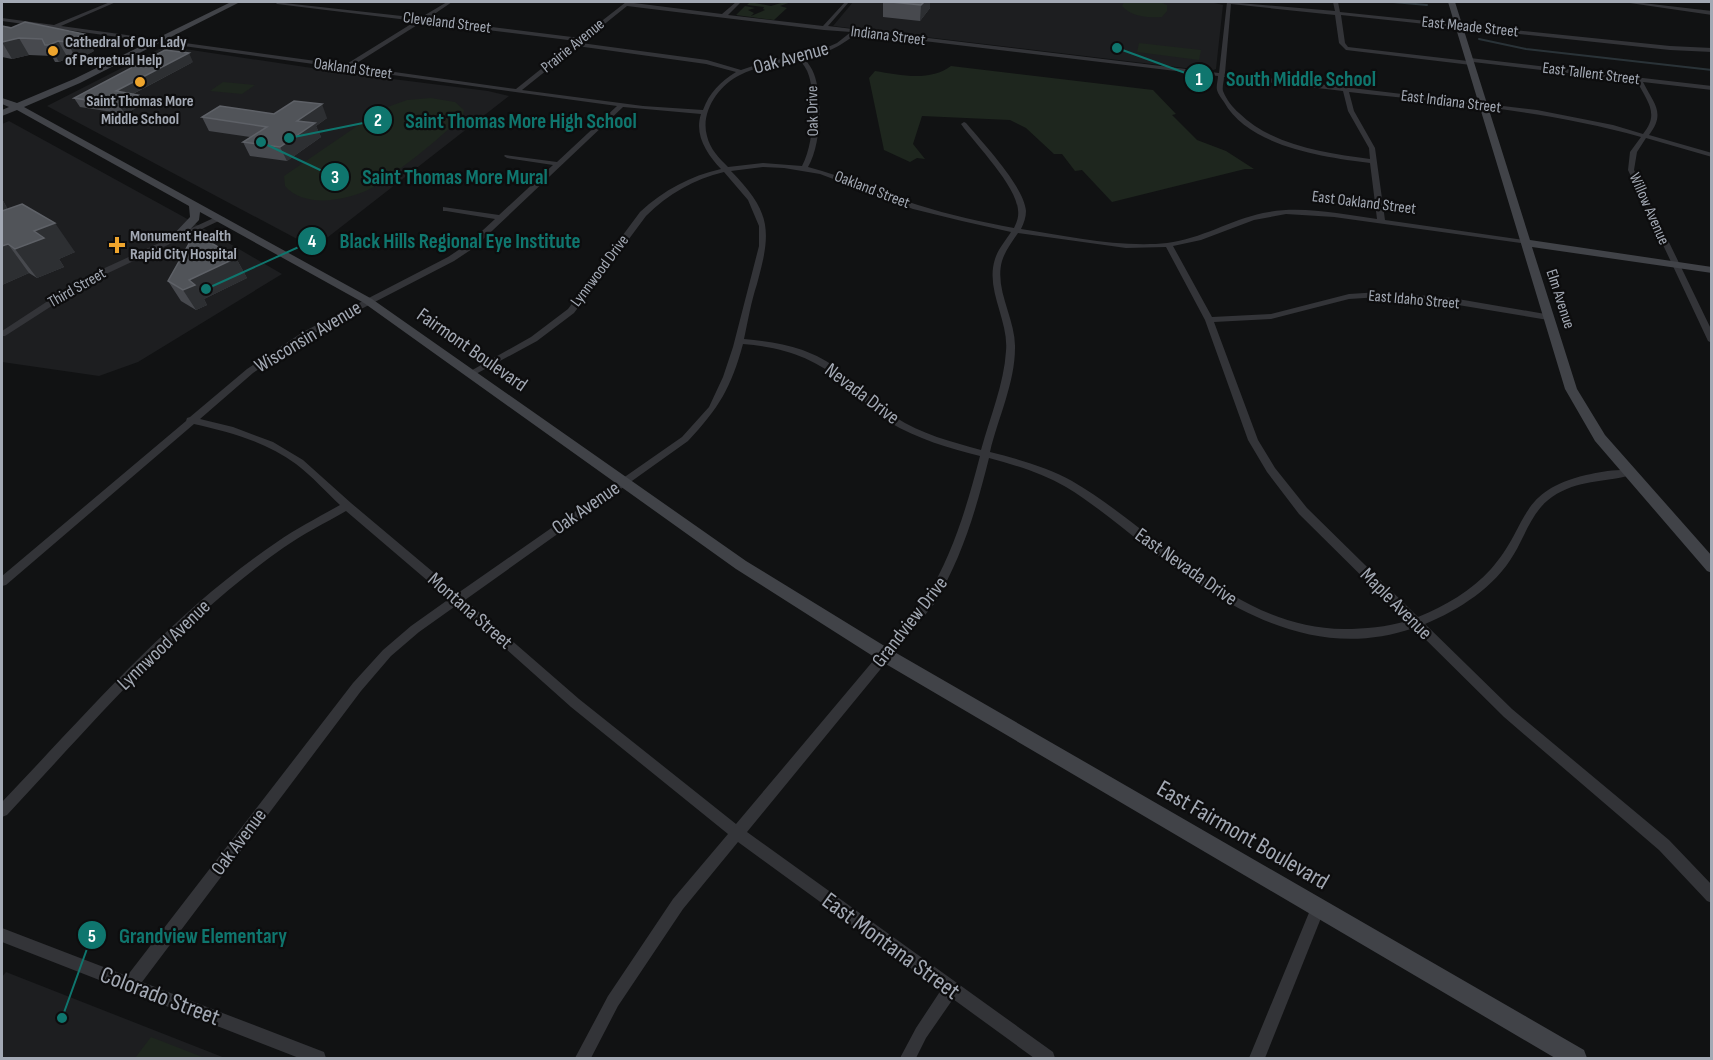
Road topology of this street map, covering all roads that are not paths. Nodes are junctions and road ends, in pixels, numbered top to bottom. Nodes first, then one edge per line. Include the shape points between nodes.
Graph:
1 (112, 2) edge
2 (236, 2) edge
3 (277, 2) edge
4 (450, 2) edge
5 (739, 2) edge
6 (846, 2) edge
7 (1229, 2) edge
8 (1336, 2) edge
9 (1451, 2) edge
10 (1626, 2) edge
11 (1705, 2) edge
12 (627, 3) edge
13 (1282, 4) edge
14 (1712, 12) edge
15 (1338, 13) junction
16 (723, 16) junction
17 (2, 20) edge
18 (421, 20) junction
19 (1459, 25) junction
20 (55, 27) junction
21 (824, 28) junction
22 (855, 32) junction
23 (156, 42) junction
24 (578, 42) junction
25 (1008, 50) joint
26 (1712, 50) edge
27 (799, 57) junction
28 (1471, 62) junction
29 (345, 68) junction
30 (742, 72) junction
31 (1221, 75) junction
32 (1639, 80) junction
33 (1712, 88) edge
34 (518, 90) junction
35 (1346, 90) junction
36 (2, 101) edge
37 (622, 105) junction
38 (1484, 106) junction
39 (18, 107) junction
40 (704, 112) junction
41 (2, 113) edge
42 (964, 124) dead end
43 (1644, 136) junction
44 (1712, 155) edge
45 (507, 156) dead end
46 (1372, 161) junction
47 (559, 164) junction
48 (805, 167) junction
49 (726, 170) junction
50 (194, 204) junction
51 (446, 209) dead end
52 (221, 218) junction
53 (502, 218) junction
54 (1381, 221) junction
55 (1016, 229) junction
56 (176, 238) junction
57 (1524, 242) junction
58 (1169, 244) junction
59 (1675, 265) junction
60 (1712, 270) edge
61 (368, 301) junction
62 (1548, 317) junction
63 (1209, 320) junction
64 (2, 334) edge
65 (1711, 337) edge
66 (739, 341) junction
67 (471, 373) junction
68 (190, 420) junction
69 (985, 453) junction
70 (1628, 472) junction
71 (623, 483) junction
72 (347, 506) junction
73 (1712, 567) edge
74 (2, 582) edge
75 (456, 598) junction
76 (1415, 623) junction
77 (885, 655) junction
78 (2, 811) edge
79 (736, 832) junction
80 (1712, 896) edge
81 (1318, 908) junction
82 (2, 935) edge
83 (131, 984) junction
84 (950, 989) junction
85 (318, 1059) edge
86 (583, 1059) edge
87 (908, 1059) edge
88 (1047, 1059) edge
89 (1257, 1059) edge
90 (1576, 1059) edge

1 - 20 street
2 - 23 street
3 - 18 street, Cleveland Street
4 - 18 street
5 - 16 street
6 - 21 street, Oak Avenue
7 - 13 street, East Meade Street
7 - 31 street
8 - 15 street
9 - 19 street, Elm Avenue
10 - 14 street
11 - 14 street
12 - 16 street, Indiana Street
12 - 24 street, Prairie Avenue
13 - 15 street, East Meade Street
15 - 19 street, East Meade Street
15 - 28 street, East Tallent Street via 1346,48
16 - 21 street, Indiana Street
17 - 20 street, Oakland Street
18 - 24 street, Cleveland Street
18 - 29 street
19 - 26 street, East Meade Street
19 - 28 street, Elm Avenue
20 - 23 street, Oakland Street
21 - 22 street, Indiana Street
22 - 25 street, Indiana Street
22 - 27 street, Oak Avenue via 841,44
23 - 29 street, Oakland Street
23 - 39 street
24 - 30 street, Cleveland Street via 707,62
24 - 34 street, Prairie Avenue
25 - 31 street, East Indiana Street
27 - 30 street, Oak Avenue
27 - 48 street, Oak Drive via 813,77 815,138
28 - 32 street, East Tallent Street
28 - 38 street, Elm Avenue
29 - 34 street, Oakland Street
30 - 40 street, Oak Avenue via 715,91
31 - 35 street, East Indiana Street
31 - 46 street via 1223,99 1236,114 1271,138 1328,155
32 - 33 street, East Tallent Street
32 - 43 street, Willow Avenue via 1656,114
34 - 37 street, Oakland Street
35 - 38 street, East Indiana Street
35 - 46 street via 1351,111 1370,142
36 - 39 street, Fairmont Boulevard
37 - 40 street, Oakland Street
37 - 47 street, Wisconsin Avenue
38 - 43 street, East Indiana Street via 1561,116
38 - 57 street, Elm Avenue
39 - 41 street
39 - 50 street, Fairmont Boulevard
40 - 49 street, Oak Avenue via 702,135
42 - 55 street, Grandview Drive via 1016,193 1022,212
43 - 44 street, East Indiana Street
43 - 59 street, Willow Avenue via 1632,151 1631,170
45 - 47 street
46 - 54 street
47 - 53 street, Wisconsin Avenue
48 - 49 street, Oakland Street via 763,165
48 - 55 street, Oakland Street via 920,208
49 - 66 street, Oak Avenue via 753,201 763,232
49 - 67 street, Lynnwood Drive via 674,188 657,199 571,311 534,339
50 - 52 street, Fairmont Boulevard
50 - 56 street via 195,218
51 - 53 street
52 - 56 street, Third Street
52 - 61 street, Fairmont Boulevard
53 - 61 street, Wisconsin Avenue via 465,250
54 - 57 street, East Oakland Street
54 - 58 street, East Oakland Street via 1316,213 1274,213
55 - 58 street, East Oakland Street via 1107,244
55 - 69 street, Grandview Drive via 997,265 998,292 1010,329 1011,349
56 - 64 street, Third Street via 86,280
57 - 59 street, East Oakland Street
57 - 62 street, Elm Avenue
58 - 63 street, Maple Avenue
59 - 60 street, East Oakland Street
59 - 65 street, Willow Avenue
61 - 67 street, Fairmont Boulevard
61 - 68 street, Wisconsin Avenue via 275,352
62 - 63 street, East Idaho Street via 1378,294 1340,297 1267,316
62 - 70 street, Elm Avenue via 1580,408
63 - 76 street, Maple Avenue via 1245,421 1271,470 1303,511
66 - 69 street, Nevada Drive via 763,343 810,356 827,365 899,424
66 - 71 street, Oak Avenue via 722,389 703,419 685,438
67 - 71 street, Fairmont Boulevard
68 - 72 street, Montana Street via 230,429 283,450
68 - 74 street, Wisconsin Avenue
69 - 76 street, East Nevada Drive via 1035,469 1084,494 1213,591 1256,614 1308,630 1336,633 1365,634
69 - 77 street, Grandview Drive via 953,563 930,601
70 - 73 street, Elm Avenue
70 - 76 street, East Nevada Drive via 1575,482 1545,497 1528,517 1506,558 1483,583 1451,606
71 - 75 street, Oak Avenue
71 - 77 street, Fairmont Boulevard via 741,565
72 - 75 street, Montana Street
72 - 78 street, Lynnwood Avenue via 275,548 227,585 164,642
75 - 79 street, Montana Street via 574,704
75 - 83 street, Oak Avenue via 387,653 357,687
76 - 80 street, Maple Avenue via 1508,713 1664,845
77 - 79 street, Grandview Drive
77 - 81 street, East Fairmont Boulevard
79 - 84 street, East Montana Street
79 - 86 street, Grandview Drive via 645,949
81 - 89 street
81 - 90 street, East Fairmont Boulevard
82 - 83 street, Colorado Street
83 - 85 street, Colorado Street
84 - 87 street
84 - 88 street, East Montana Street

